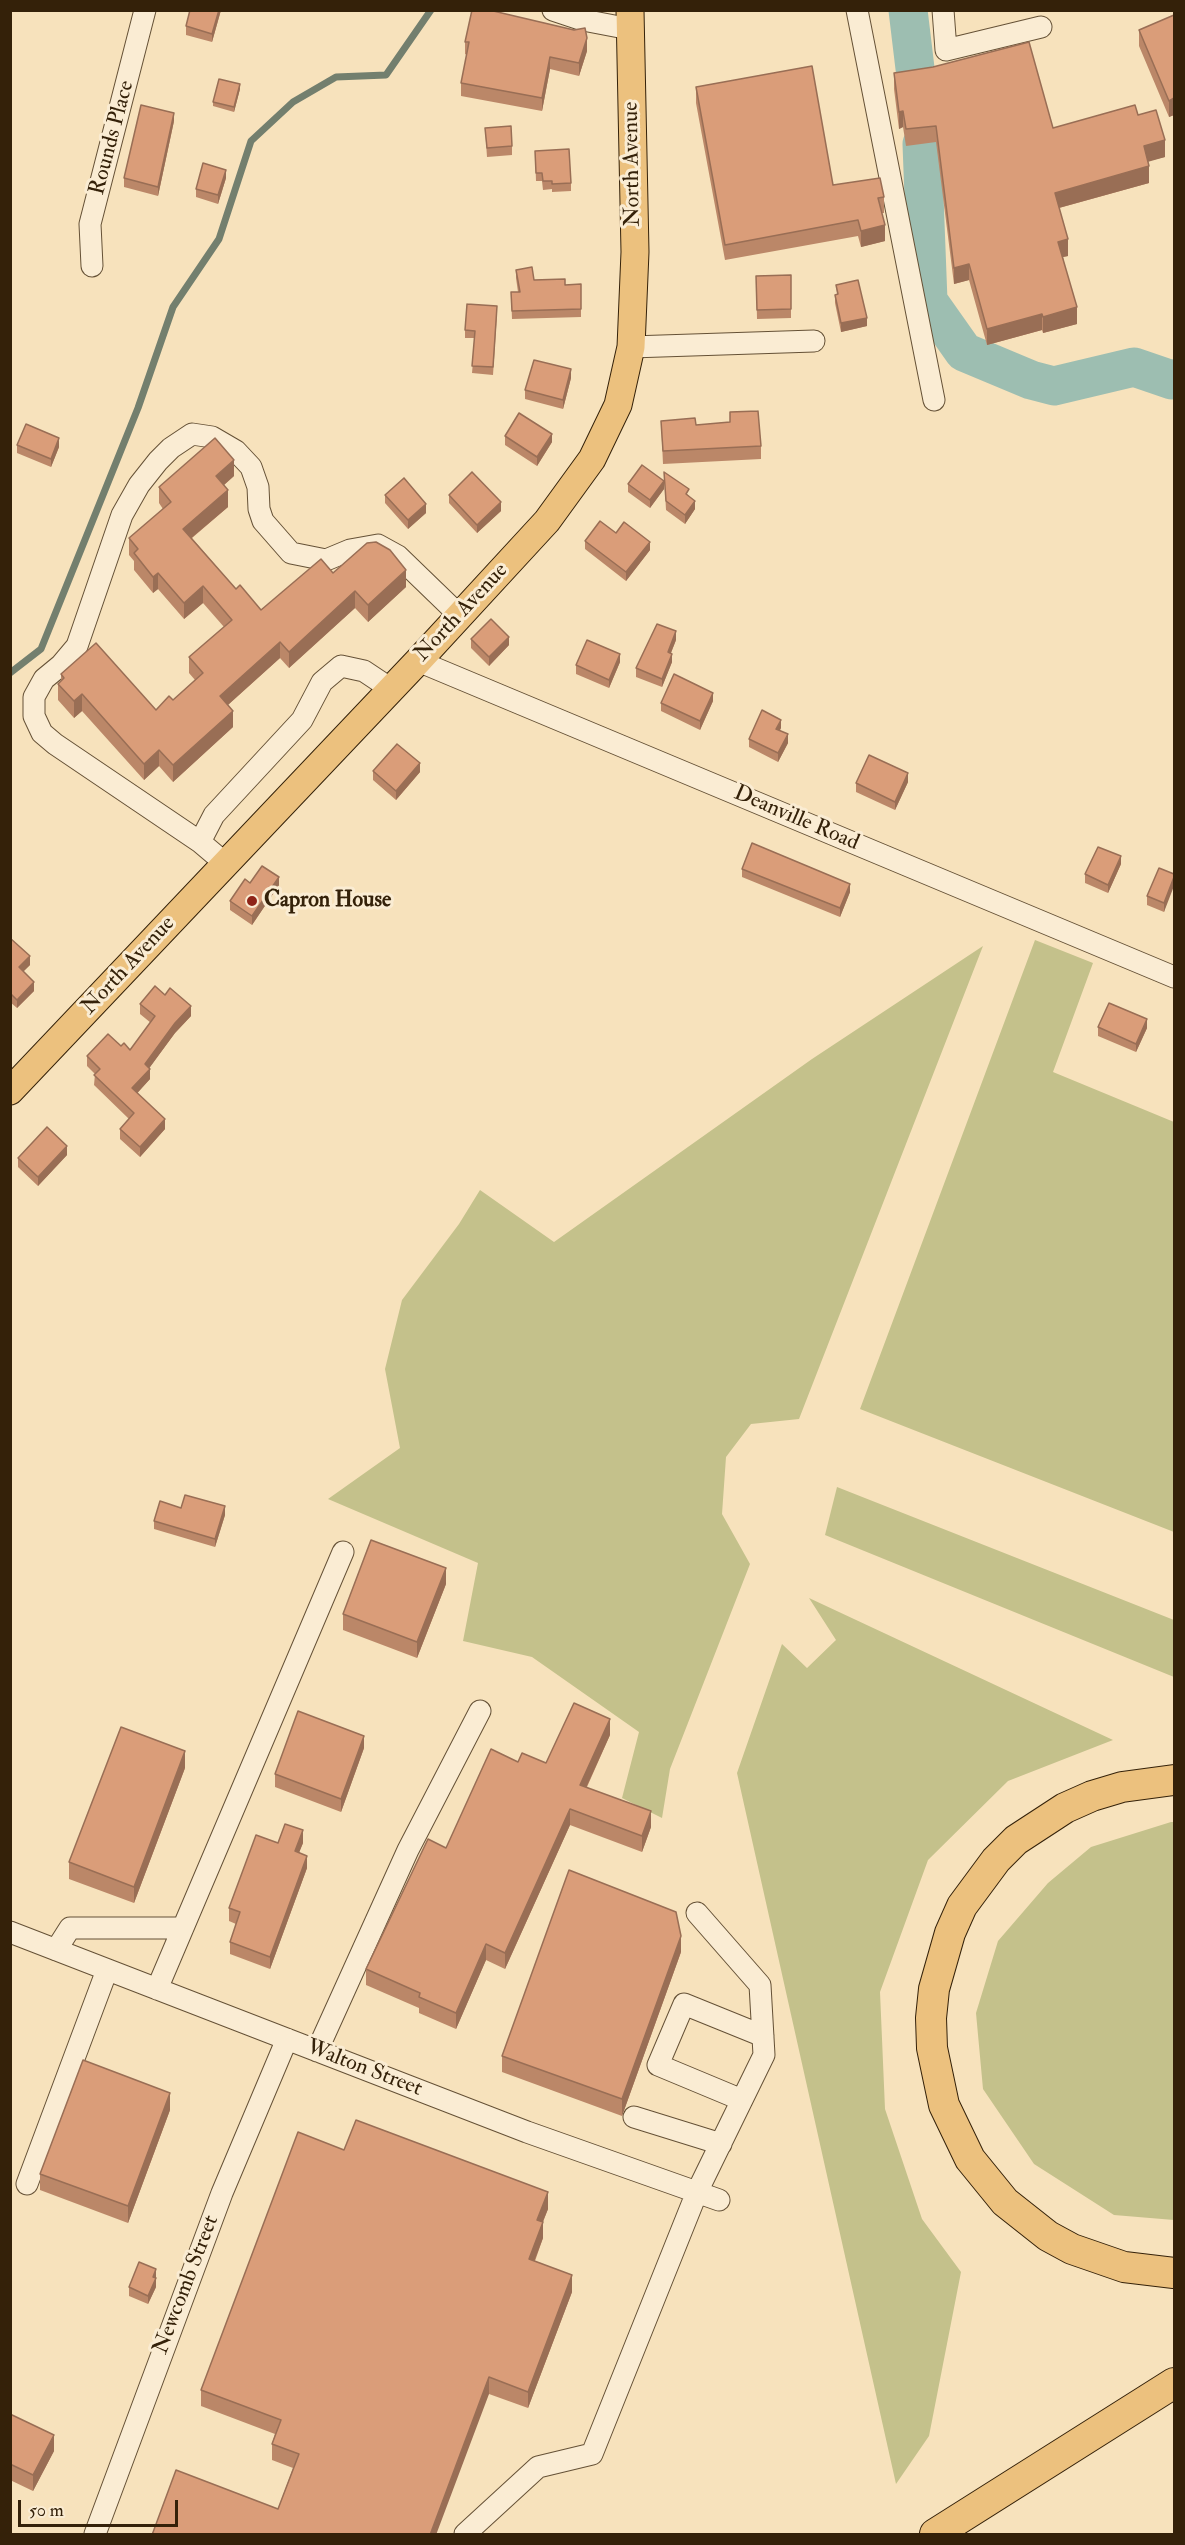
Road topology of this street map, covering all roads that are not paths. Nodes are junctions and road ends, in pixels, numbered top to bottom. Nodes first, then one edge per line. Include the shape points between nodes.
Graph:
1 (145, 10) edge
2 (553, 10) edge
3 (857, 10) edge
4 (943, 10) edge
5 (630, 20) edge
6 (1040, 26) edge
7 (92, 266) dead end
8 (814, 341) dead end
9 (631, 347) junction
10 (934, 400) dead end
11 (459, 615) junction
12 (418, 662) junction
13 (391, 689) junction
14 (200, 842) junction
15 (225, 864) junction
16 (1174, 977) edge
17 (10, 1091) edge
18 (343, 1552) dead end
19 (480, 1711) dead end
20 (1174, 1780) edge
21 (697, 1913) dead end
22 (183, 1928) junction
23 (10, 1932) edge
24 (56, 1950) junction
25 (107, 1970) junction
26 (157, 1989) junction
27 (763, 2036) junction
28 (287, 2040) junction
29 (317, 2051) junction
30 (742, 2100) junction
31 (634, 2117) dead end
32 (721, 2144) junction
33 (27, 2184) dead end
34 (697, 2192) junction
35 (719, 2200) dead end
36 (1174, 2273) edge
37 (1174, 2383) edge
38 (95, 2535) edge
39 (465, 2535) edge
40 (935, 2535) edge

1 - 7 street, Rounds Place via 90,224
2 - 5 street via 583,20
3 - 10 street
4 - 6 street via 946,50
5 - 9 main road, North Avenue via 635,252
8 - 9 street
9 - 11 main road, North Avenue via 618,405 592,459 547,521
11 - 12 main road, North Avenue
11 - 14 street via 398,556 378,545 326,560 291,553 263,521 251,467 236,451 212,437 192,434 171,448 139,485 122,515 77,646 44,679 34,697 34,716 42,733 55,744
12 - 13 main road, North Avenue
12 - 16 street, Deanville Road
13 - 14 street via 364,671 341,666 322,682 302,720 214,815
13 - 15 main road, North Avenue
14 - 15 street
15 - 17 main road, North Avenue
18 - 22 street
19 - 29 street via 408,1850
20 - 36 highway via 1131,1785 1092,1796 1040,1822 1009,1847 962,1906 934,1989 931,2018 932,2048 944,2105 970,2159 1005,2202 1048,2236 1072,2249 1124,2267
21 - 27 street via 760,1985
22 - 24 street via 70,1928
22 - 26 street
23 - 24 street, Walton Street
24 - 25 street, Walton Street
25 - 26 street, Walton Street
25 - 33 street
26 - 28 street, Walton Street
27 - 30 street via 764,2055
27 - 30 street via 684,2004 658,2066
28 - 29 street, Walton Street
28 - 38 street, Newcomb Street via 222,2193
29 - 34 street, Walton Street
30 - 32 street
31 - 32 street
32 - 34 street
34 - 35 street, Walton Street
34 - 39 street via 592,2454 538,2467
37 - 40 highway

